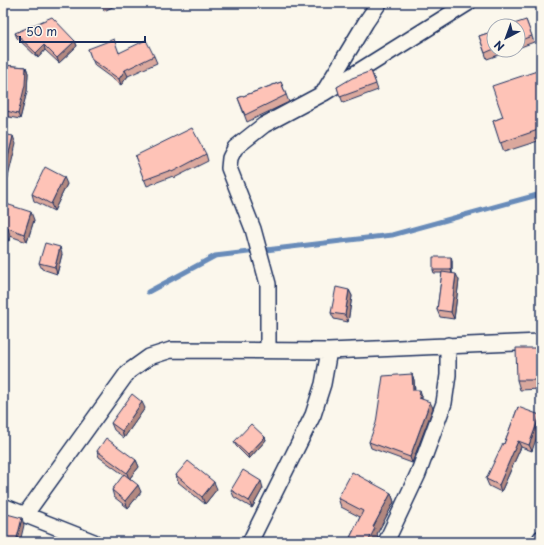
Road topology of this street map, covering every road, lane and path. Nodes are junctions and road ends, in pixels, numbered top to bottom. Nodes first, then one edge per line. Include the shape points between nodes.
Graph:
1 (379, 3) edge
2 (468, 3) edge
3 (324, 93) junction
4 (541, 342) edge
5 (448, 345) junction
6 (268, 350) junction
7 (330, 351) junction
8 (3, 506) edge
9 (25, 515) junction
10 (541, 538) edge
11 (94, 542) edge
12 (250, 542) edge
13 (386, 542) edge
14 (539, 542) edge

1 - 3 street
2 - 3 street
3 - 6 street via 264,125 235,148 230,158 229,168 253,228 268,284
4 - 5 street
5 - 7 street
5 - 13 street via 448,375 444,403 418,474
6 - 7 street
6 - 9 street via 171,350 149,357 128,372
7 - 12 street via 313,415
8 - 9 street
9 - 11 street
10 - 14 street

